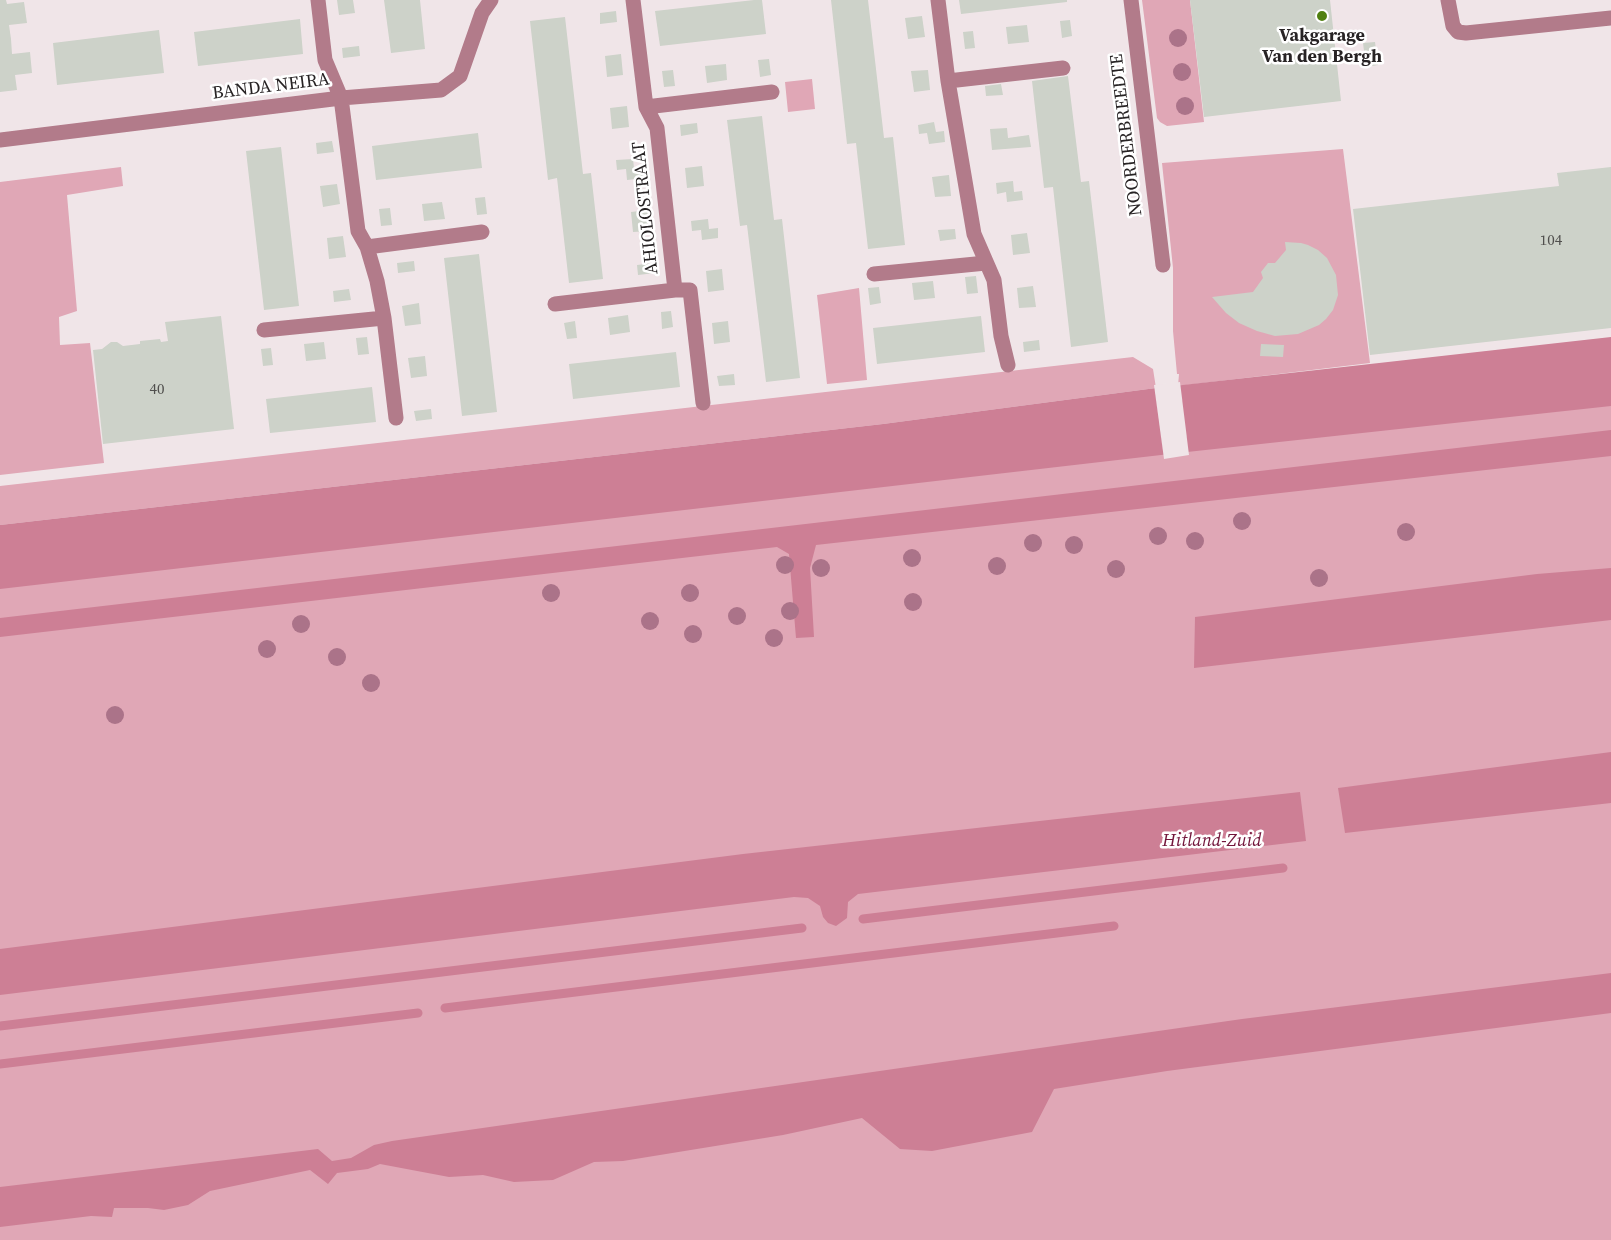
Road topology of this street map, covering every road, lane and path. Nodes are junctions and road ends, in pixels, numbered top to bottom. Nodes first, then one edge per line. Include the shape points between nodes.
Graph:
1 (318, 0) edge
2 (491, 0) edge
3 (633, 0) edge
4 (938, 0) edge
5 (1131, 0) edge
6 (1448, 0) edge
7 (1611, 18) edge
8 (1063, 68) dead end
9 (948, 81) junction
10 (772, 92) dead end
11 (341, 98) junction
12 (646, 107) junction
13 (0, 140) edge
14 (482, 232) dead end
15 (367, 247) junction
16 (986, 263) junction
17 (1163, 266) dead end
18 (874, 274) dead end
19 (675, 290) junction
20 (555, 304) dead end
21 (384, 318) junction
22 (264, 330) dead end
23 (1008, 365) dead end
24 (703, 403) dead end
25 (396, 418) dead end

1 - 11 street via 325,60
2 - 11 street, BANDA NEIRA via 482,13 460,76 441,90
3 - 12 street, AHIOLOSTRAAT
4 - 9 street
5 - 17 street, NOORDERBREEDTE
6 - 7 street via 1453,26 1466,33
8 - 9 street
9 - 16 street via 974,234
10 - 12 street
11 - 13 street, BANDA NEIRA
11 - 15 street via 358,231
12 - 19 street, AHIOLOSTRAAT via 657,128
14 - 15 street
15 - 21 street
16 - 18 street
16 - 23 street via 994,280
19 - 20 street, AHIOLOSTRAAT
19 - 24 street, AHIOLOSTRAAT via 690,290
21 - 22 street
21 - 25 street

